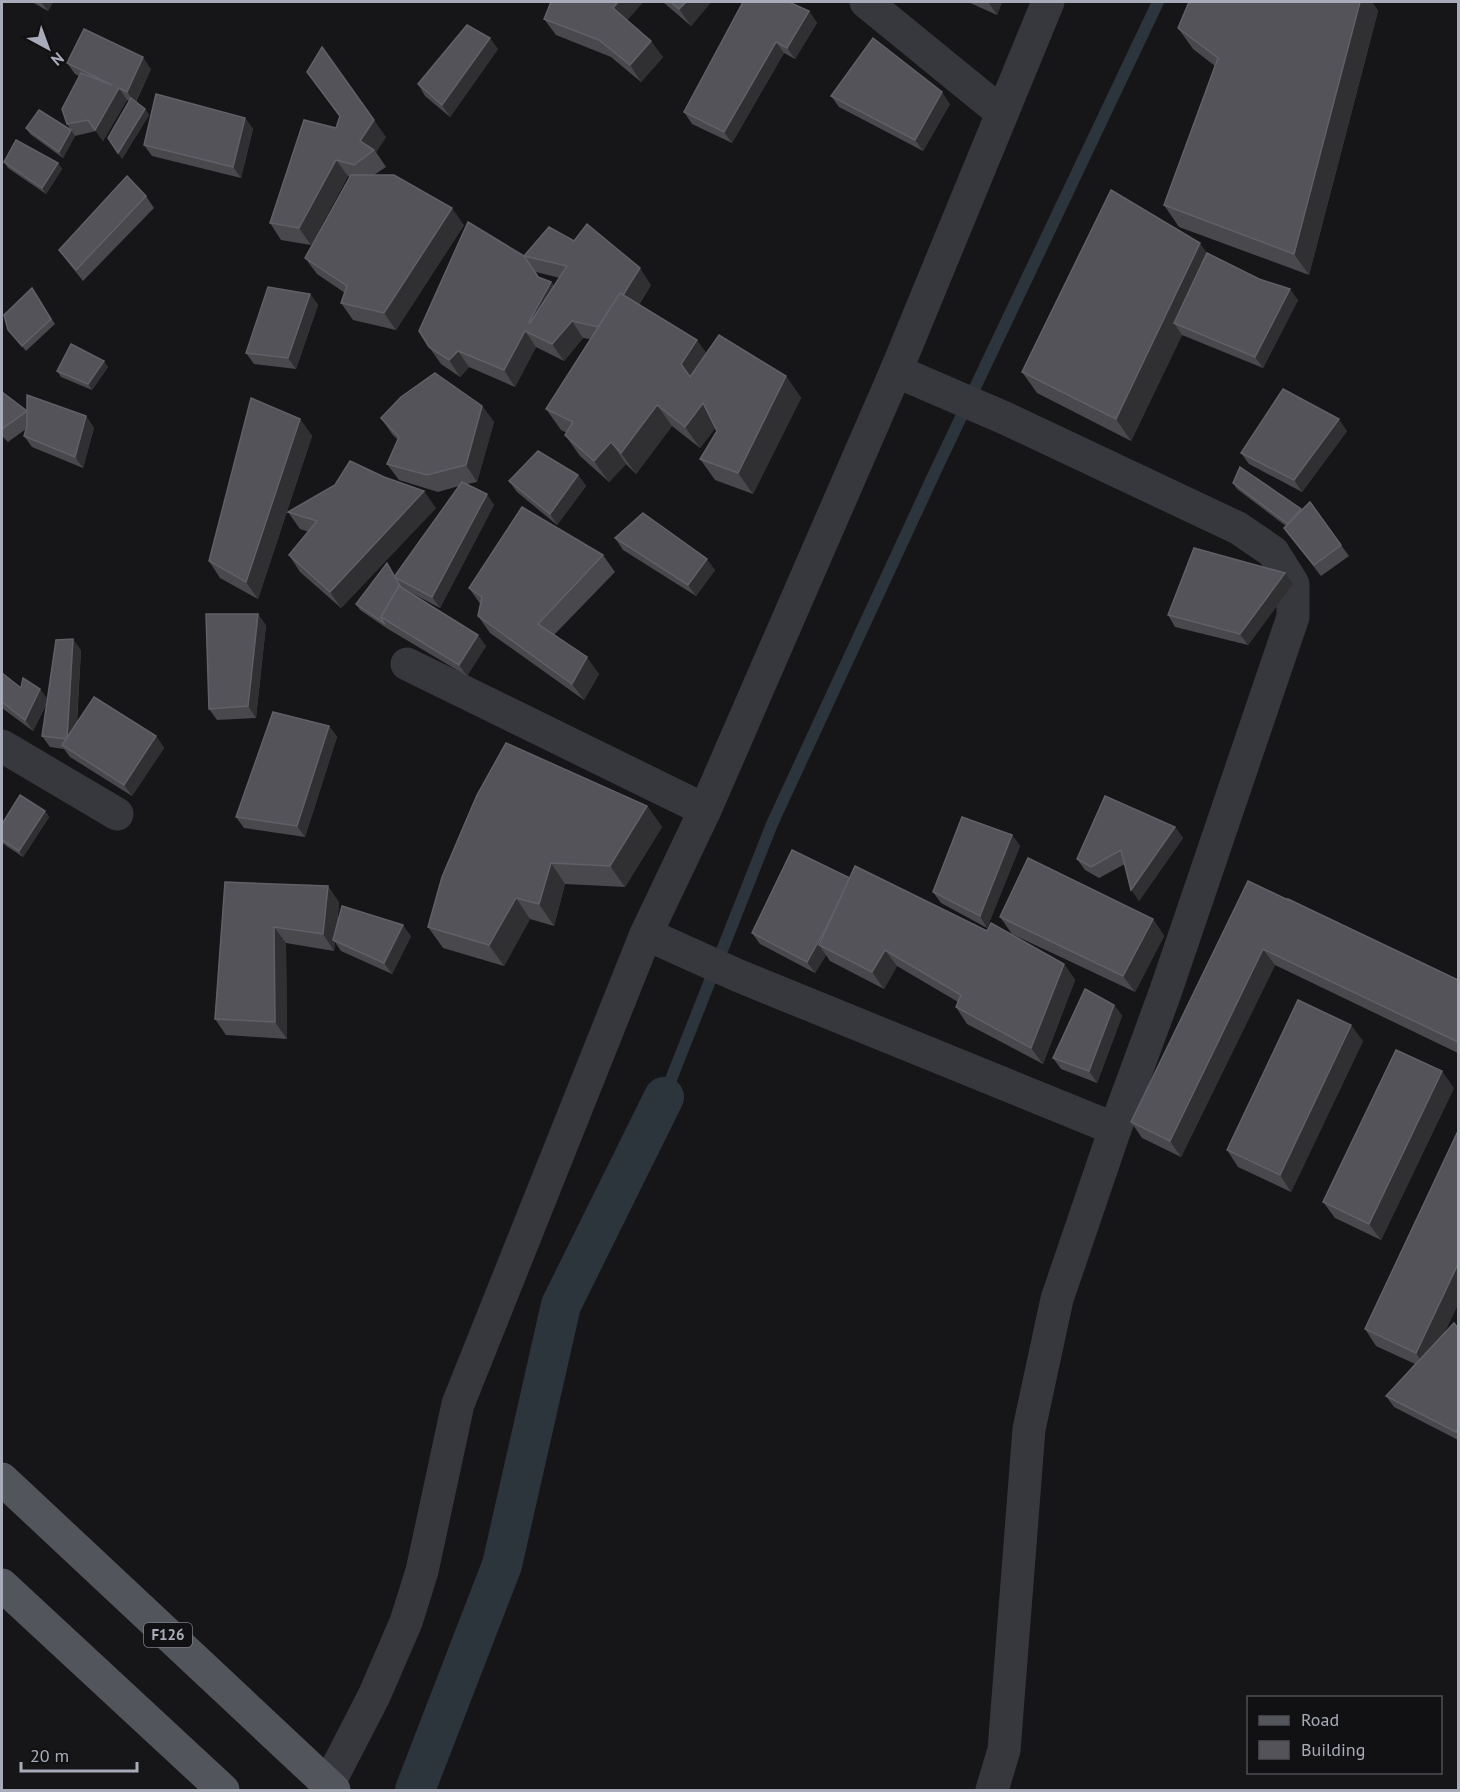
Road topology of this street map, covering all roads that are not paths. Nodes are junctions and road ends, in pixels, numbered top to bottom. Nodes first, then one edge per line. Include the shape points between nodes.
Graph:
1 (866, 2) edge
2 (1048, 2) edge
3 (1002, 113) junction
4 (896, 371) junction
5 (407, 664) dead end
6 (2, 746) edge
7 (705, 810) junction
8 (117, 814) dead end
9 (646, 934) junction
10 (1114, 1129) junction
11 (2, 1479) edge
12 (2, 1585) edge
13 (331, 1788) edge
14 (222, 1791) edge
15 (992, 1791) edge

1 - 3 street
2 - 3 street
3 - 4 street
4 - 7 street
4 - 10 street via 1238,528 1273,552 1293,584 1293,617 1165,993
5 - 7 street
6 - 8 street
7 - 9 street
9 - 10 street
9 - 13 street via 458,1404 422,1571 406,1622
10 - 15 street via 1057,1299 1029,1429 1004,1750
11 - 13 main road, F126
12 - 14 main road

